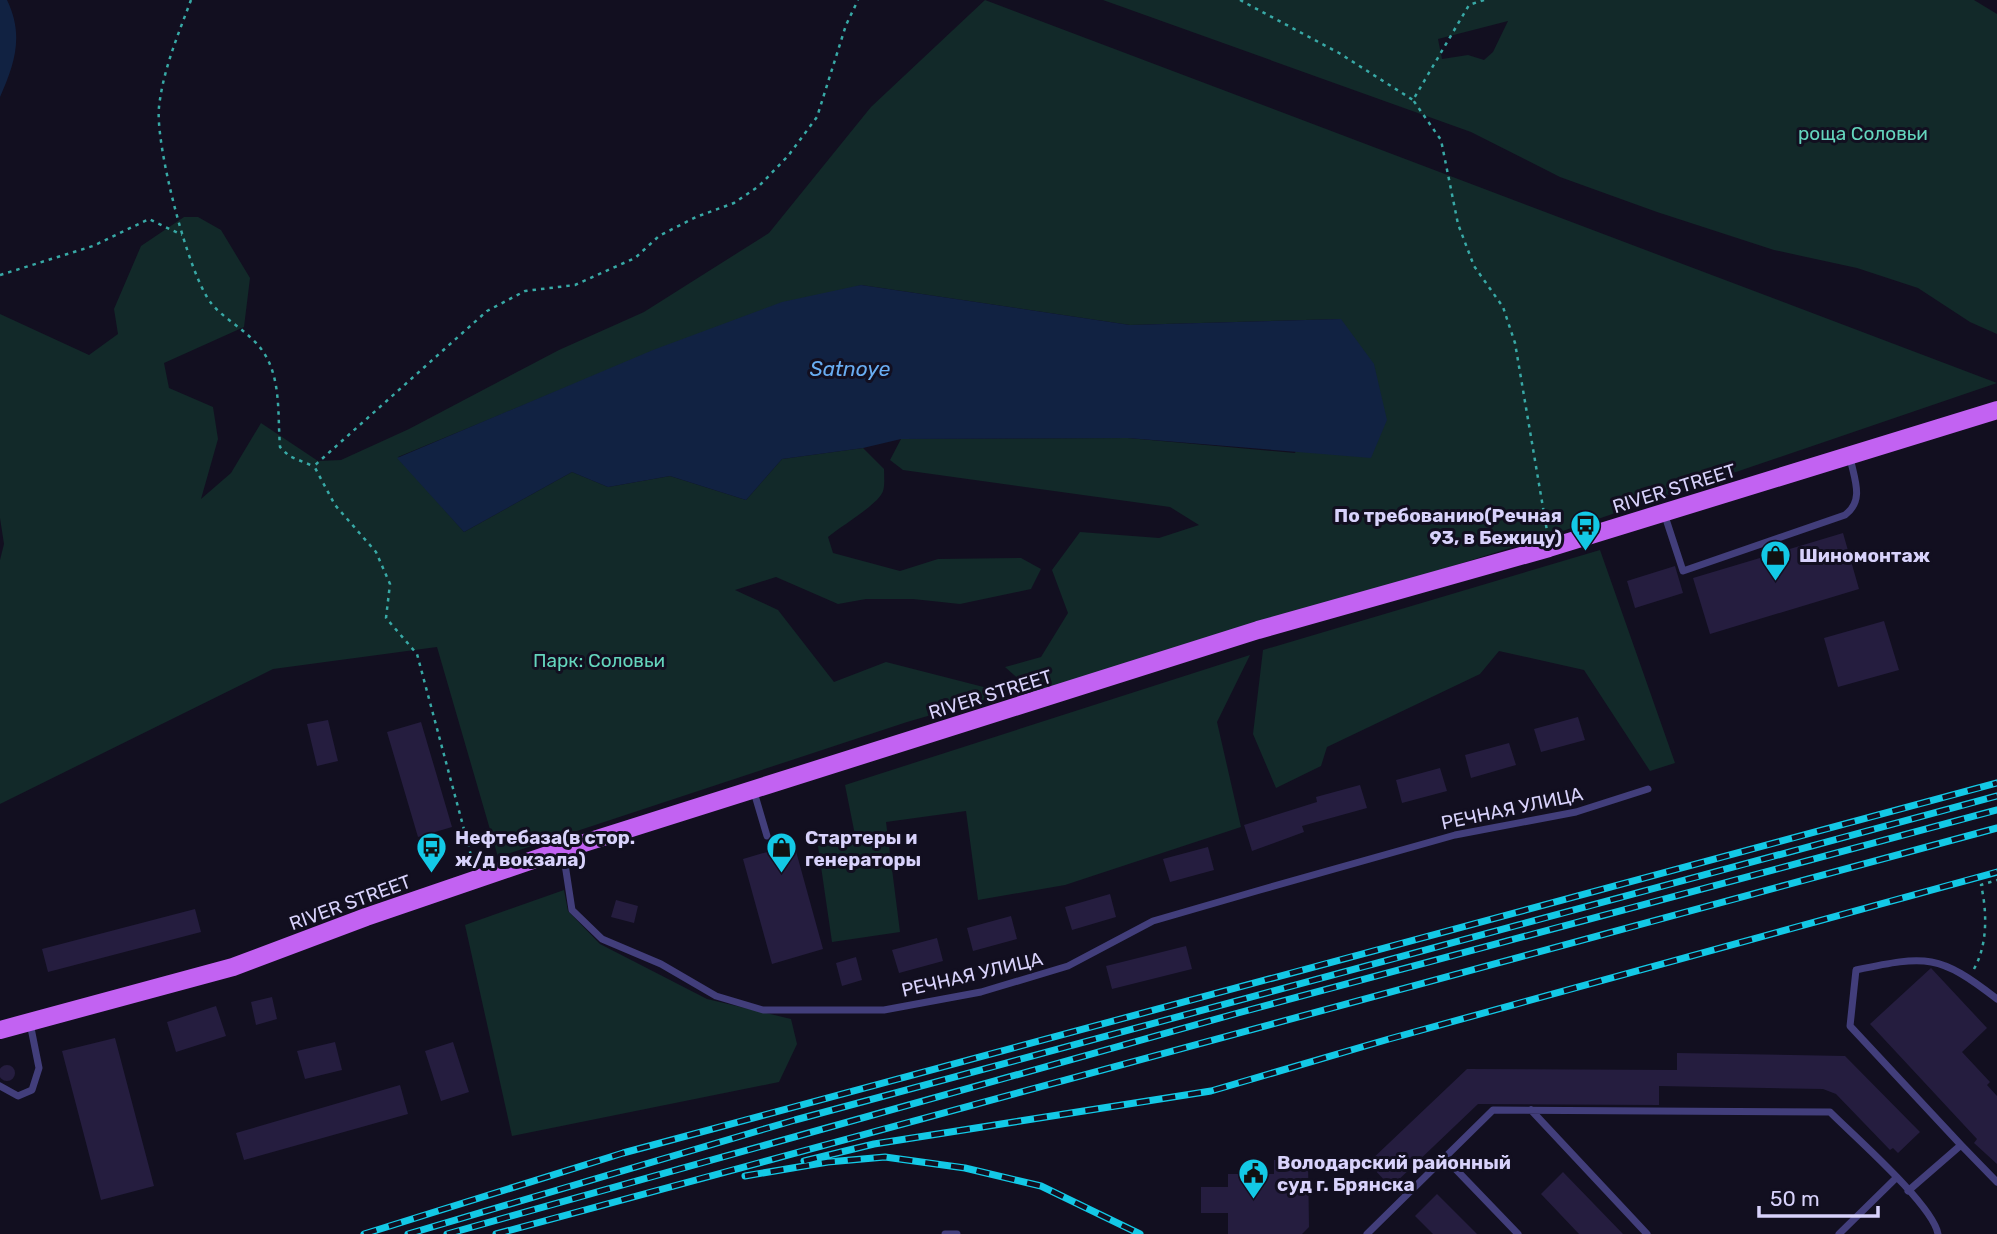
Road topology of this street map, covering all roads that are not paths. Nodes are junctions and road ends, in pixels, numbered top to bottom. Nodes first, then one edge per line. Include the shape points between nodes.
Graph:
1 (1997, 410) edge
2 (1849, 457) junction
3 (1664, 513) junction
4 (1647, 789) dead end
5 (754, 792) junction
6 (767, 836) dead end
7 (562, 850) junction
8 (1997, 999) edge
9 (30, 1022) junction
10 (0, 1030) edge
11 (0, 1086) edge
12 (1531, 1110) junction
13 (1961, 1145) junction
14 (1443, 1156) junction
15 (1896, 1178) junction
16 (1997, 1182) edge
17 (1908, 1191) junction
18 (945, 1234) edge
19 (957, 1234) edge
20 (1367, 1234) edge
21 (1518, 1234) edge
22 (1647, 1234) edge
23 (1839, 1234) edge
24 (1938, 1234) edge

1 - 2 main road, RIVER STREET
2 - 3 main road, RIVER STREET
2 - 3 lane via 1858,495 1855,508 1846,515 1683,571
3 - 5 main road, RIVER STREET via 1258,630
4 - 7 lane, РЕЧНАЯ УЛИЦА via 1576,812 1455,835 1246,894 1153,921 1069,966 981,992 884,1010 764,1010 716,996 661,964 602,939 572,910
5 - 6 lane
5 - 7 main road, RIVER STREET
7 - 9 main road, RIVER STREET via 233,967
8 - 13 lane via 1948,965 1927,960 1856,970 1850,1026
9 - 10 main road, RIVER STREET
9 - 11 lane via 39,1068 32,1090 18,1096
12 - 14 lane via 1493,1110
12 - 15 lane via 1830,1112
12 - 22 lane
13 - 16 lane
13 - 17 lane
14 - 20 lane
14 - 21 lane
15 - 17 lane
15 - 23 lane
17 - 24 lane via 1936,1223
18 - 19 lane

